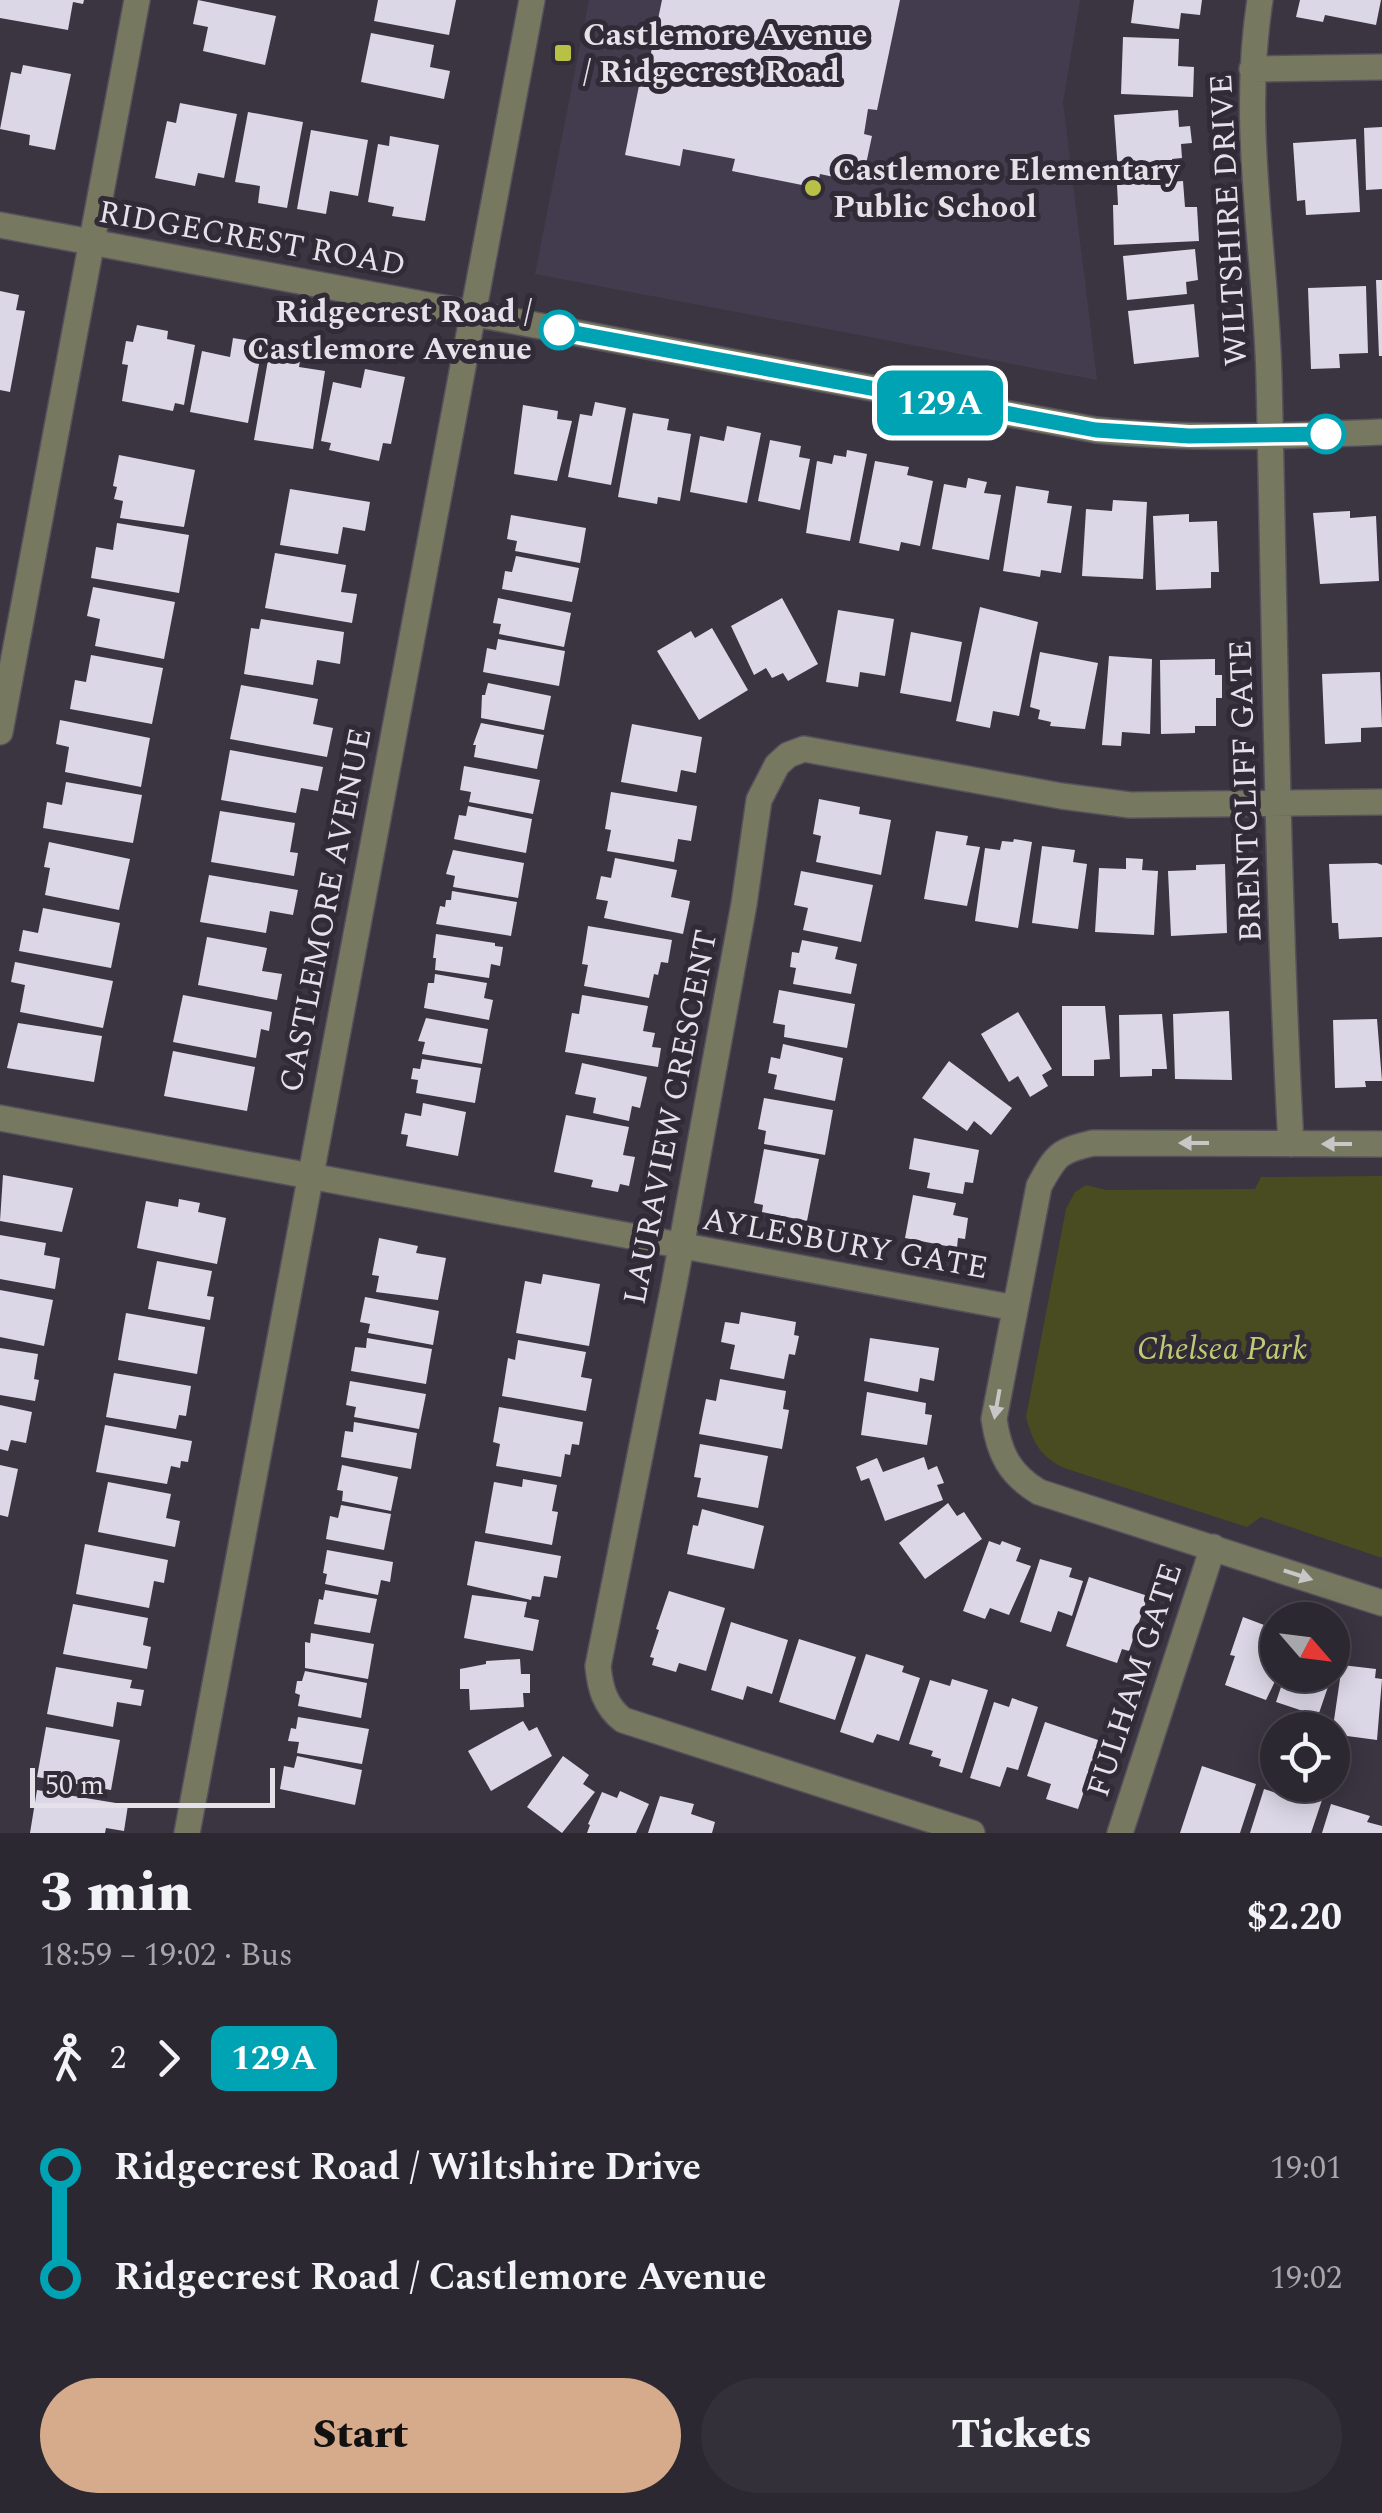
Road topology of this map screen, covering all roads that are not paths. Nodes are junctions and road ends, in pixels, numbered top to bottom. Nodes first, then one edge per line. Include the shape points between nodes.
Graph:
1 (137, 0) edge
2 (532, 0) edge
3 (1260, 0) edge
4 (1382, 67) edge
5 (1252, 69) junction
6 (0, 225) edge
7 (90, 242) junction
8 (471, 313) junction
9 (1382, 432) edge
10 (1269, 437) junction
11 (0, 732) edge
12 (1279, 802) junction
13 (1382, 802) edge
14 (0, 1118) edge
15 (1291, 1144) junction
16 (1382, 1144) edge
17 (310, 1175) junction
18 (680, 1247) junction
19 (1015, 1308) junction
20 (1213, 1548) junction
21 (1382, 1603) edge
22 (187, 1833) edge
23 (972, 1833) edge
24 (1120, 1833) edge

1 - 7 street
2 - 8 street, CASTLEMORE AVENUE
3 - 5 street, WILTSHIRE DRIVE
4 - 5 street
5 - 10 street, WILTSHIRE DRIVE
6 - 7 street, RIDGECREST ROAD
7 - 8 street, RIDGECREST ROAD
7 - 11 street
8 - 10 street, RIDGECREST ROAD via 1096,430
8 - 17 street, CASTLEMORE AVENUE
9 - 10 street, RIDGECREST ROAD
10 - 12 street, BRENTCLIFF GATE
12 - 13 street, LAURAVIEW CRESCENT
12 - 15 street, BRENTCLIFF GATE
12 - 18 street, LAURAVIEW CRESCENT via 1130,806 834,753 804,749 788,755 759,800
14 - 17 street, AYLESBURY GATE
16 -> 15 street
15 -> 19 street via 1093,1143 1066,1149 1039,1186
17 - 18 street, AYLESBURY GATE
17 - 22 street, CASTLEMORE AVENUE
18 - 19 street, AYLESBURY GATE
18 - 23 street, LAURAVIEW CRESCENT via 598,1666 607,1703 624,1720
19 -> 20 street via 994,1419 1002,1456 1018,1480
20 -> 21 street
20 - 24 street, FULHAM GATE

